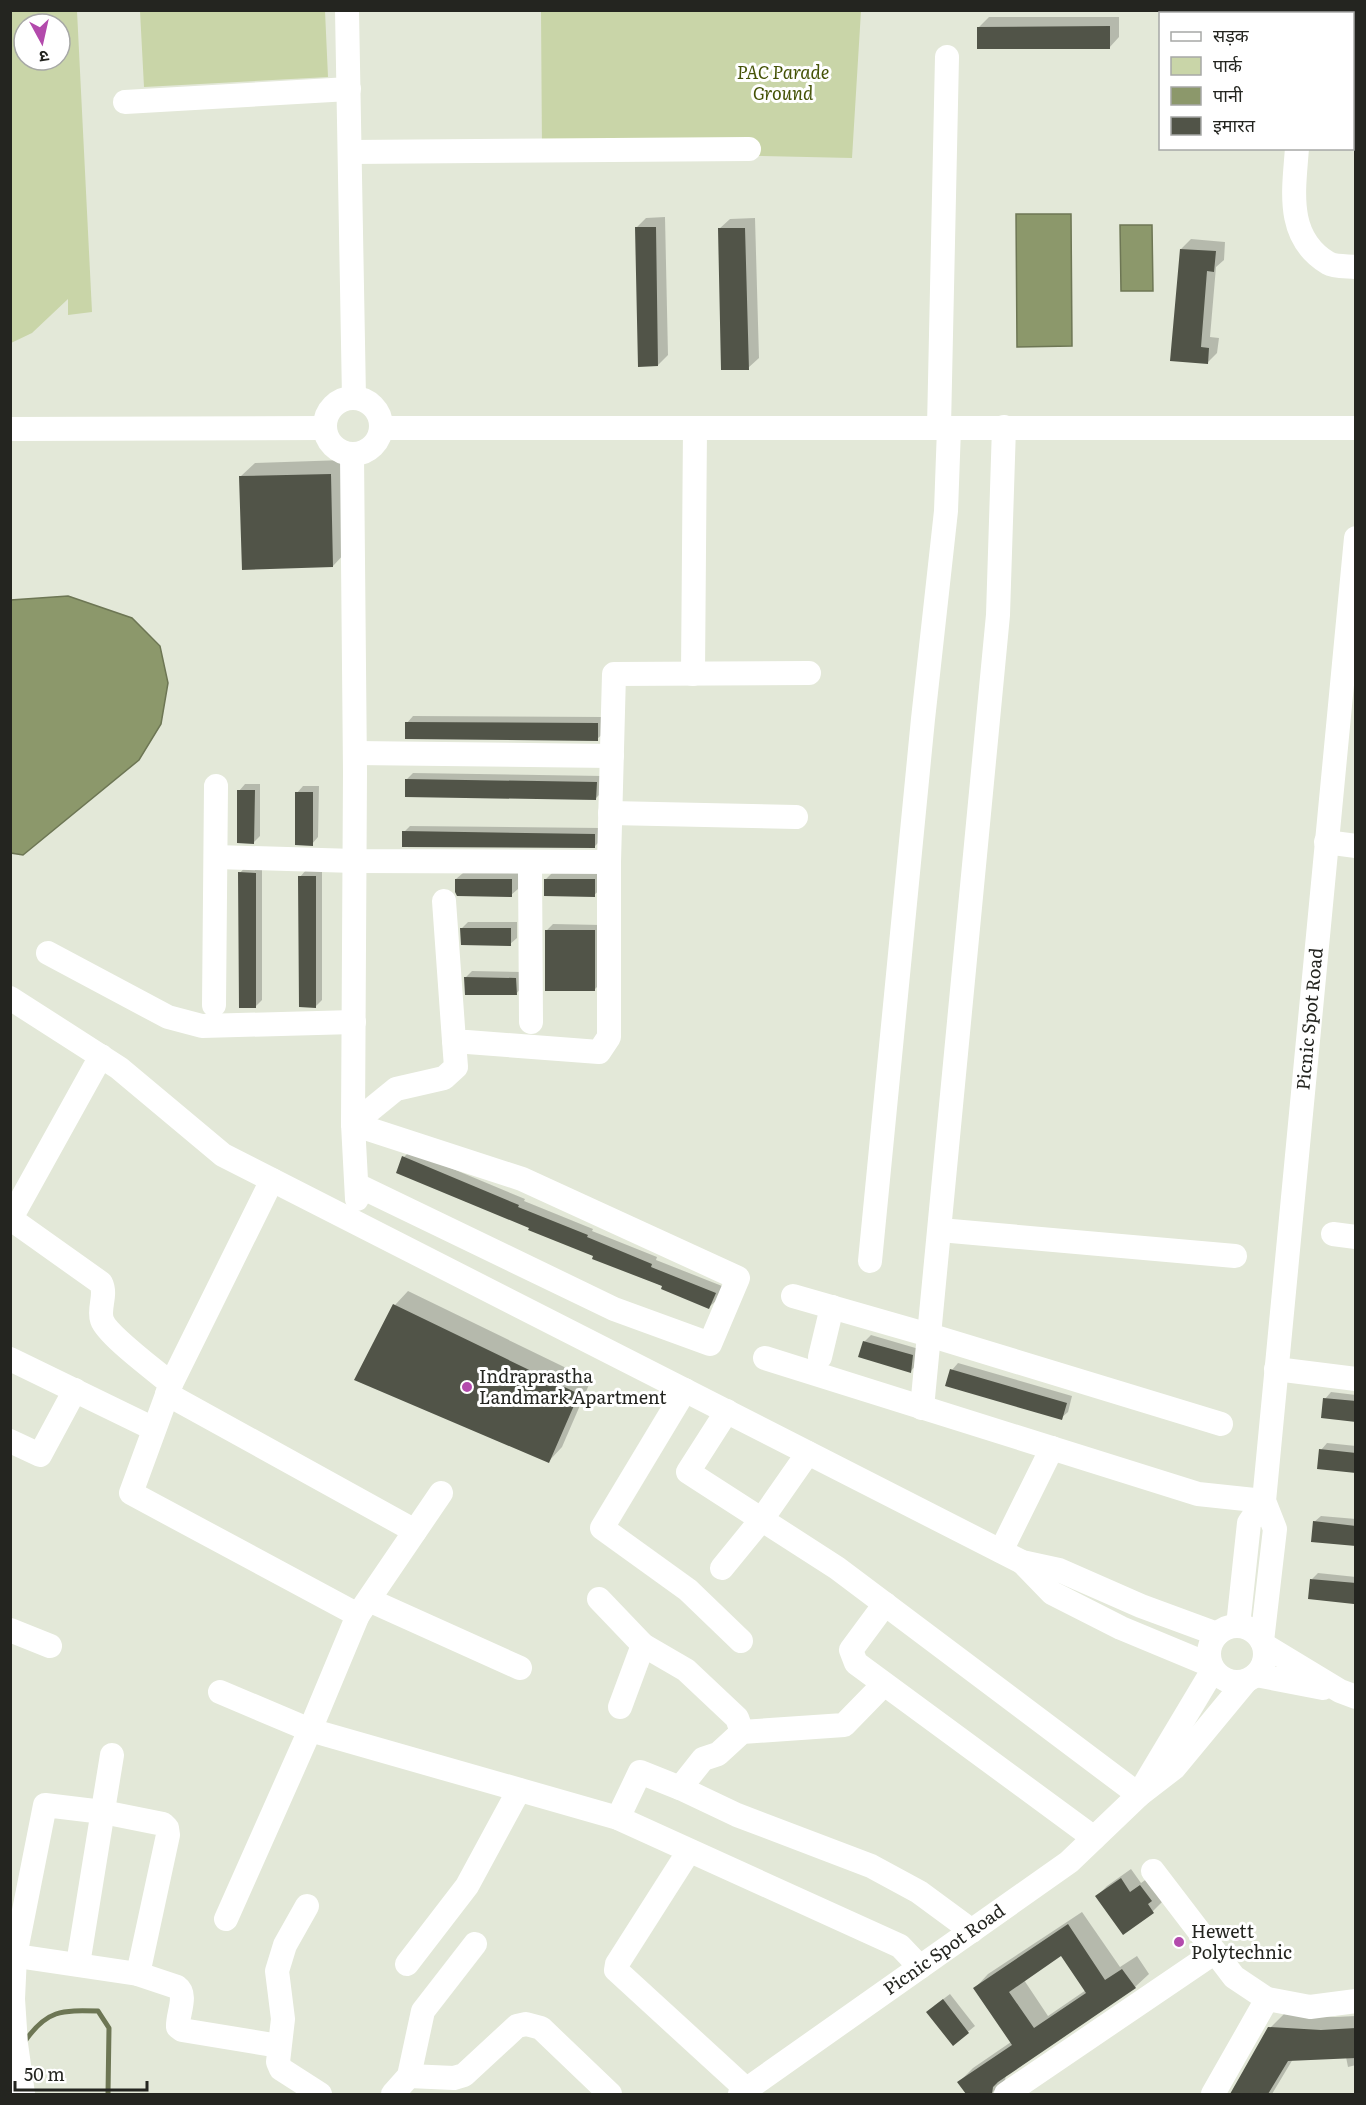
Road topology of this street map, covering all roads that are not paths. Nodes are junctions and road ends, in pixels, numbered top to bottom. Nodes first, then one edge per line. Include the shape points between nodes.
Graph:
1 (347, 10) edge
2 (947, 57) dead end
3 (349, 89) junction
4 (126, 102) dead end
5 (749, 149) dead end
6 (1297, 150) edge
7 (350, 152) junction
8 (1356, 267) edge
9 (354, 398) junction
10 (324, 428) junction
11 (381, 428) junction
12 (695, 428) junction
13 (944, 428) junction
14 (1004, 428) junction
15 (1356, 428) edge
16 (10, 429) edge
17 (352, 455) junction
18 (1356, 538) edge
19 (809, 673) dead end
20 (693, 674) junction
21 (355, 753) junction
22 (612, 756) junction
23 (216, 786) dead end
24 (610, 813) junction
25 (796, 817) dead end
26 (1326, 842) junction
27 (1356, 846) edge
28 (216, 857) junction
29 (355, 861) junction
30 (609, 862) junction
31 (530, 863) junction
32 (444, 901) dead end
33 (48, 953) dead end
34 (10, 998) edge
35 (214, 1005) dead end
36 (354, 1022) junction
37 (531, 1022) dead end
38 (454, 1041) junction
39 (101, 1056) junction
40 (353, 1124) junction
41 (273, 1180) junction
42 (357, 1185) junction
43 (11, 1220) edge
44 (357, 1222) junction
45 (940, 1230) junction
46 (1234, 1256) dead end
47 (870, 1261) dead end
48 (793, 1296) dead end
49 (832, 1307) junction
50 (930, 1335) junction
51 (820, 1357) dead end
52 (765, 1358) dead end
53 (10, 1359) edge
54 (1276, 1369) junction
55 (1356, 1379) edge
56 (169, 1389) junction
57 (75, 1390) junction
58 (685, 1390) junction
59 (922, 1408) junction
60 (727, 1412) junction
61 (1221, 1424) dead end
62 (154, 1429) junction
63 (10, 1441) edge
64 (1052, 1448) junction
65 (808, 1453) junction
66 (441, 1493) dead end
67 (1264, 1501) junction
68 (762, 1519) junction
69 (415, 1531) junction
70 (1011, 1557) junction
71 (722, 1568) dead end
72 (599, 1599) dead end
73 (885, 1604) junction
74 (363, 1607) junction
75 (10, 1630) edge
76 (1227, 1630) junction
77 (741, 1641) dead end
78 (1263, 1643) junction
79 (643, 1645) junction
80 (50, 1646) dead end
81 (1212, 1667) junction
82 (520, 1668) dead end
83 (1251, 1678) junction
84 (884, 1684) junction
85 (220, 1692) dead end
86 (1348, 1694) edge
87 (620, 1707) dead end
88 (310, 1730) junction
89 (742, 1732) junction
90 (112, 1755) dead end
91 (680, 1788) junction
92 (519, 1790) junction
93 (1139, 1795) junction
94 (104, 1812) junction
95 (618, 1818) junction
96 (1094, 1838) junction
97 (689, 1851) junction
98 (1153, 1871) dead end
99 (307, 1906) dead end
100 (226, 1919) dead end
101 (972, 1931) junction
102 (475, 1944) dead end
103 (1215, 1952) junction
104 (13, 1956) edge
105 (78, 1964) junction
106 (407, 1964) dead end
107 (920, 1967) junction
108 (138, 1974) junction
109 (1267, 1999) junction
110 (1356, 2001) edge
111 (279, 2046) junction
112 (409, 2076) junction
113 (743, 2092) edge
114 (28, 2093) edge
115 (320, 2094) edge
116 (393, 2094) edge
117 (610, 2094) edge
118 (1006, 2094) edge
119 (1213, 2094) edge

1 - 3 street
2 - 13 street
3 - 4 street
3 - 7 street
5 - 7 street
6 - 8 street via 1293,207 1304,242 1329,264
7 - 9 street
9 - 10 street via 333,406
9 - 11 street via 374,407
10 - 16 street
10 - 17 street via 332,446
11 - 12 street
11 - 17 street via 372,447
12 - 13 street
12 - 20 street
13 - 14 street
13 - 47 street via 946,511
14 - 15 street
14 - 45 street via 998,615
17 - 21 street
18 - 26 street, Picnic Spot Road
19 - 20 street
20 - 22 street via 614,674
21 - 22 street
21 - 29 street
22 - 24 street
23 - 28 street
24 - 25 street
24 - 30 street
26 - 27 street
26 - 54 street, Picnic Spot Road
28 - 29 street
28 - 35 street
29 - 31 street
29 - 36 street
30 - 31 street
30 - 38 street via 609,1037 599,1052
31 - 37 street
32 - 38 street
33 - 36 street via 168,1017 202,1026
34 - 39 street
36 - 40 street
38 - 40 street via 456,1067 444,1078 396,1089
39 - 41 street via 223,1155
39 - 43 street
40 - 42 street
40 - 42 street via 522,1179 738,1278 710,1344 614,1309
41 - 44 street
41 - 56 street
42 - 44 street
43 - 56 street via 101,1283 101,1316 107,1329
44 - 58 street
45 - 46 street
45 - 50 street
48 - 49 street
49 - 50 street
49 - 51 street
50 - 59 street
50 - 61 street
52 - 59 street
53 - 57 street
54 - 55 street
54 - 67 street, Picnic Spot Road
56 - 62 street
56 - 69 street
57 - 62 street
57 - 63 street via 40,1455
58 - 60 street
58 - 77 street via 602,1528 688,1590
59 - 64 street
60 - 65 street
60 - 68 street via 688,1472
62 - 74 street via 131,1493
64 - 67 street via 1198,1494
64 - 70 street
65 - 68 street
65 - 70 street
66 - 69 street
67 - 76 street, Picnic Spot Road via 1249,1523
67 - 78 street, Picnic Spot Road via 1275,1529
68 - 71 street
68 - 73 street
69 - 74 street
70 - 76 street via 1059,1570 1141,1606
70 - 81 street via 1052,1593
72 - 79 street
73 - 84 street via 851,1650 856,1663
73 - 93 street
74 - 82 street
74 - 88 street
75 - 80 street
76 - 78 street via 1252,1630
76 - 81 street via 1209,1652
78 - 83 street via 1265,1661
78 - 86 street
79 - 87 street
79 - 89 street via 686,1670 737,1718
81 - 83 street via 1231,1682
81 - 93 street, Picnic Spot Road
83 - 86 street
83 - 93 street, Picnic Spot Road via 1174,1768
84 - 89 street via 844,1725
84 - 96 street
85 - 88 street
88 - 92 street
88 - 100 street
89 - 91 street via 718,1754 703,1759
90 - 94 street
91 - 95 street via 640,1772
91 - 101 street via 737,1815 871,1866 919,1892
92 - 95 street
92 - 106 street via 467,1886
93 - 96 street, Picnic Spot Road
94 - 104 street via 45,1805
94 - 105 street
94 - 108 street via 167,1828
95 - 97 street
96 - 101 street, Picnic Spot Road via 1069,1862
97 - 107 street via 900,1946
97 - 113 street via 616,1964 616,1970
98 - 103 street
99 - 111 street via 285,1945 277,1971 283,2019
101 - 107 street, Picnic Spot Road
102 - 112 street via 423,2011
103 - 109 street via 1234,1977
103 - 118 street
104 - 105 street
104 - 114 street via 16,2044
105 - 108 street
107 - 113 street, Picnic Spot Road
108 - 111 street via 180,1989 183,1994 178,2027 182,2030
109 - 110 street via 1310,2007
109 - 119 street
111 - 115 street via 281,2069
112 - 116 street
112 - 117 street via 464,2075 517,2026 526,2024 541,2028

